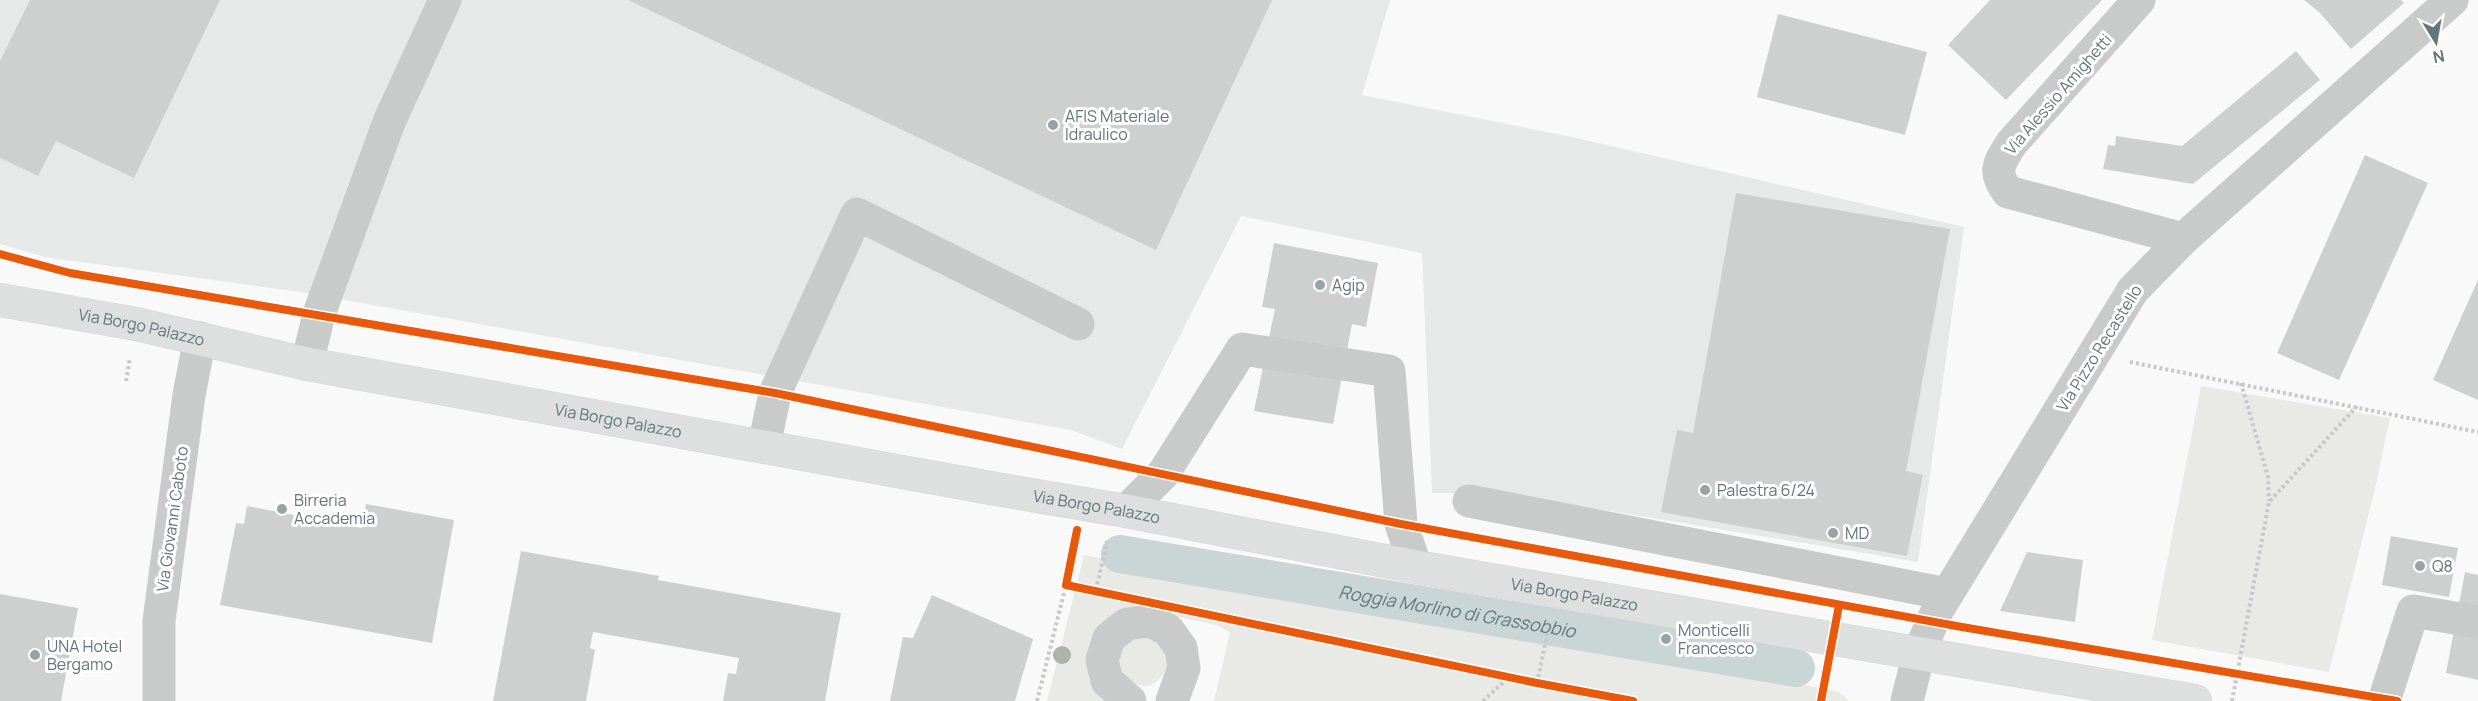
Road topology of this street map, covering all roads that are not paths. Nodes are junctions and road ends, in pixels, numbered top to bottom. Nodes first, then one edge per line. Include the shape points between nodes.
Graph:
1 (445, 0) edge
2 (2139, 0) edge
3 (2452, 0) edge
4 (2183, 239) junction
5 (0, 300) edge
6 (1078, 324) dead end
7 (200, 338) junction
8 (307, 364) junction
9 (764, 447) junction
10 (1469, 501) dead end
11 (1117, 523) junction
12 (1416, 567) junction
13 (1947, 594) junction
14 (2478, 622) edge
15 (1919, 653) junction
16 (159, 701) edge
17 (1130, 701) edge
18 (1172, 701) edge
19 (1907, 701) edge
20 (2195, 701) edge
21 (2384, 701) edge

1 - 8 street via 389,122 319,314
2 - 4 street, Via Alessio Amighetti via 2011,144 1998,165 2000,181 2008,192
3 - 4 street, Via Pizzo Recastello
4 - 13 street, Via Pizzo Recastello via 2133,290
5 - 7 main road, Via Borgo Palazzo
6 - 9 street via 857,214 775,393
7 - 8 main road, Via Borgo Palazzo
7 - 16 street, Via Giovanni Caboto via 159,621
8 - 9 main road, Via Borgo Palazzo
9 - 11 main road, Via Borgo Palazzo
10 - 13 street
11 - 12 main road, Via Borgo Palazzo
11 - 12 street via 1163,474 1242,349 1389,371 1401,524
12 - 15 main road, Via Borgo Palazzo
13 - 15 street, Via Pizzo Recastello
14 - 21 street via 2413,611
15 - 19 street, Via Pizzo Recastello
15 - 20 main road, Via Borgo Palazzo
17 - 18 street via 1107,681 1102,660 1109,638 1127,624 1150,621 1168,630 1181,648 1184,668

